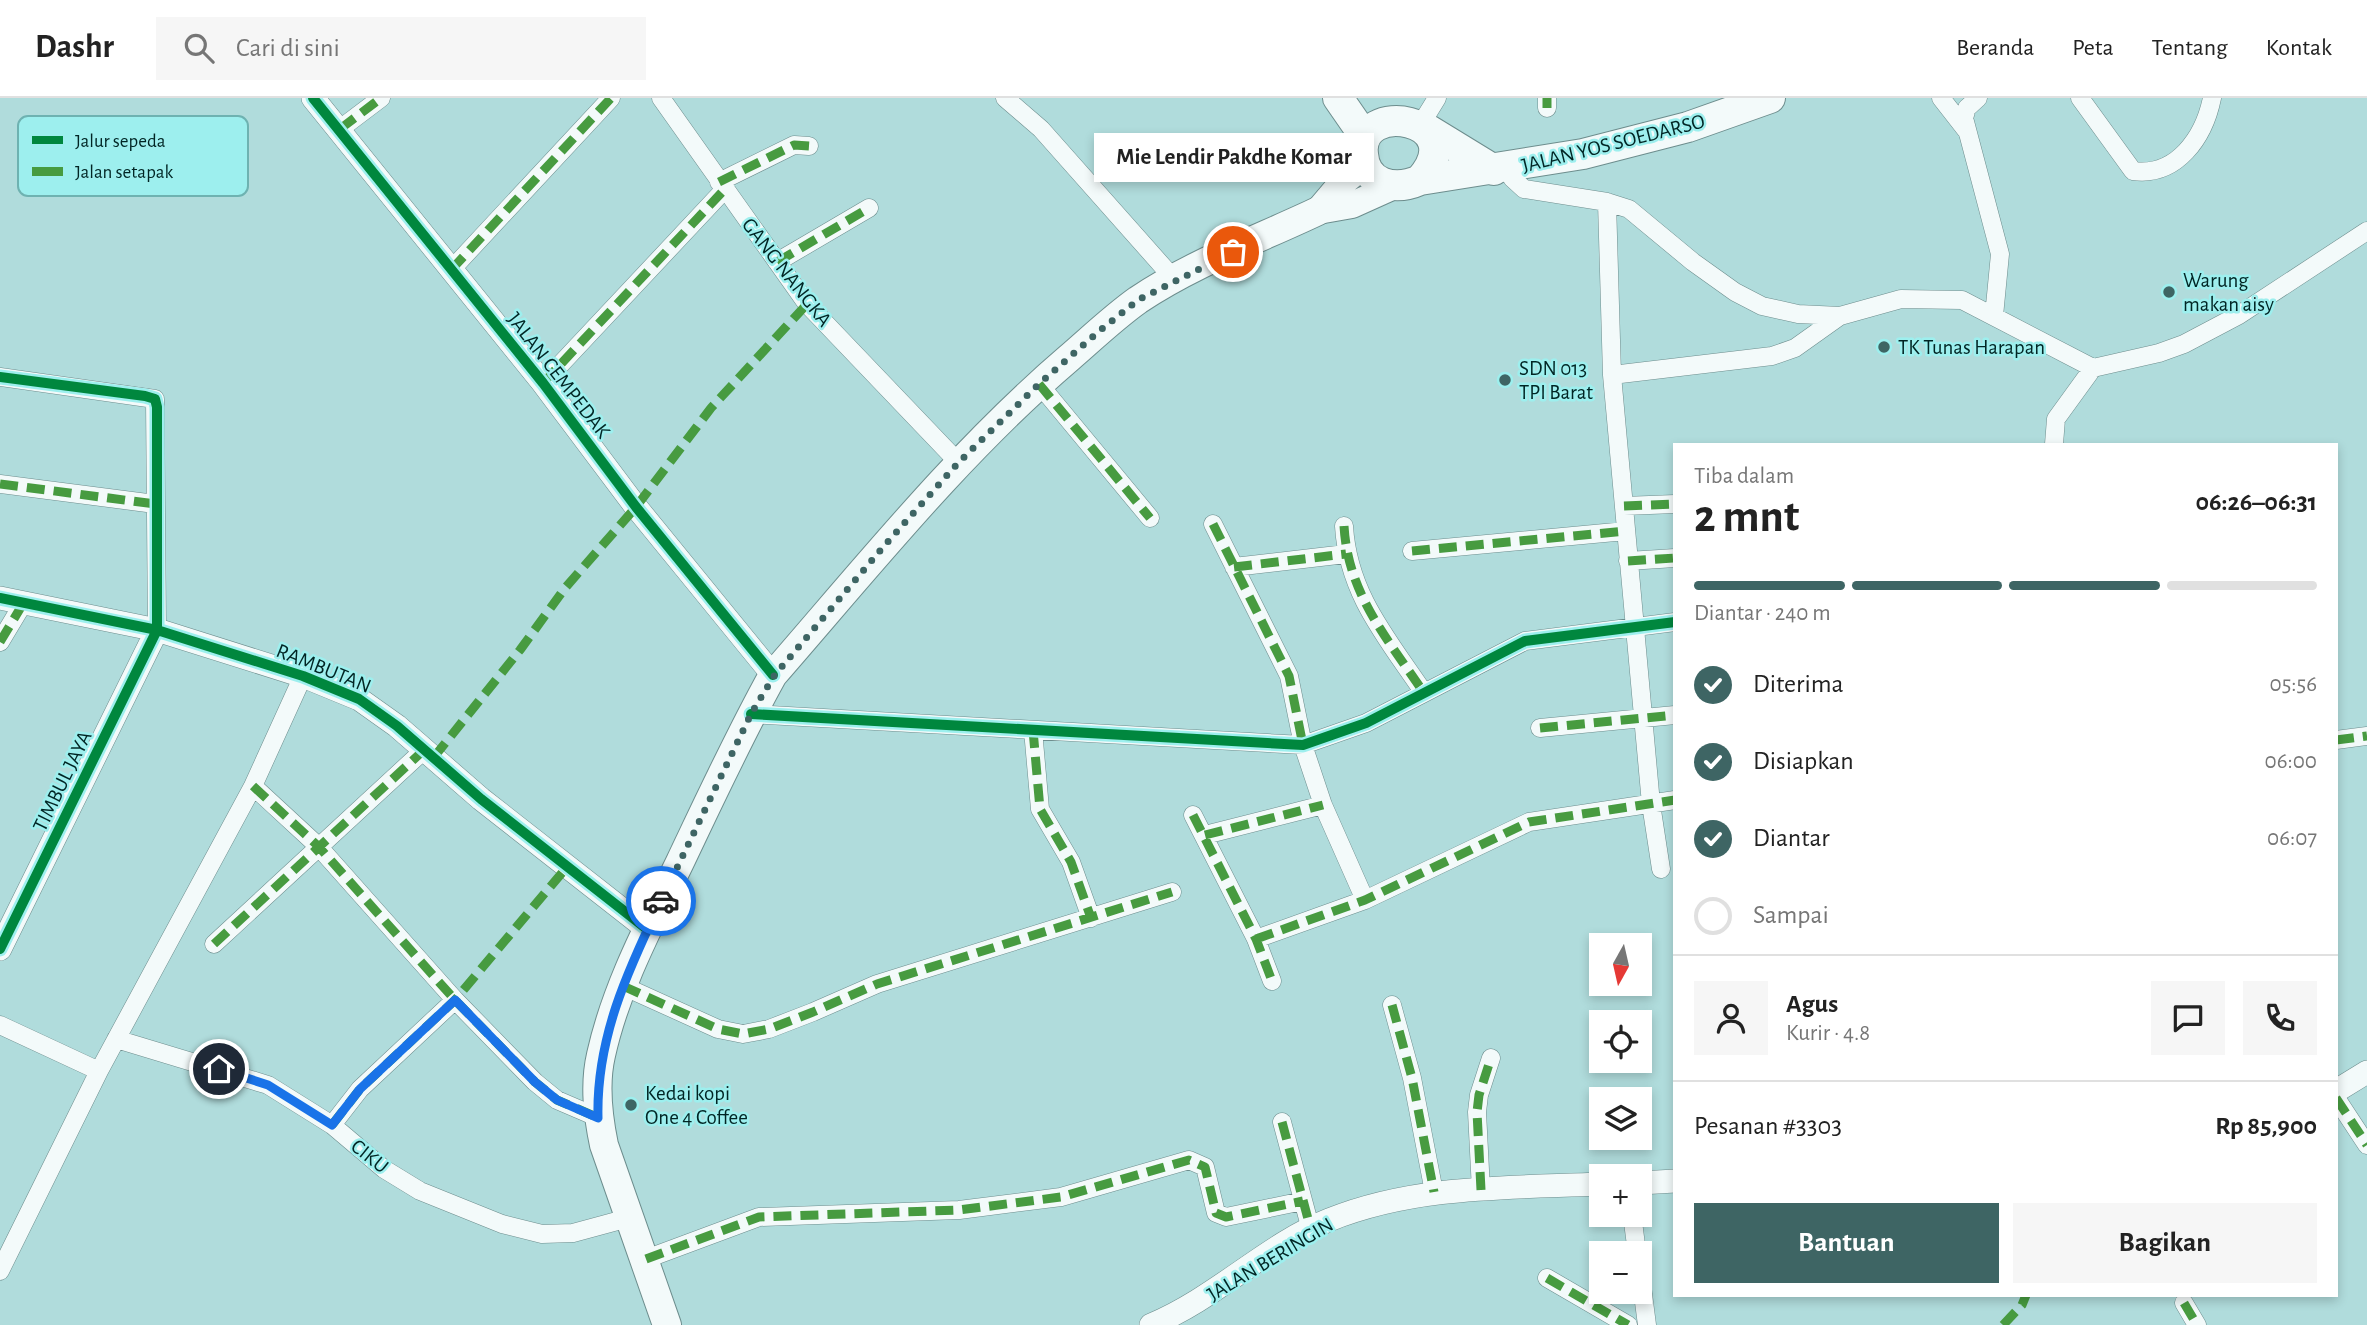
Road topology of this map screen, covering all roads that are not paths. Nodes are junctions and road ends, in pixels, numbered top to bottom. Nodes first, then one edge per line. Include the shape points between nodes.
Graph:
1 (313, 98) edge
2 (381, 98) edge
3 (611, 98) edge
4 (661, 98) edge
5 (1005, 98) edge
6 (1338, 98) edge
7 (1383, 98) edge
8 (1437, 98) edge
9 (1770, 98) edge
10 (1941, 98) edge
11 (1978, 98) edge
12 (2080, 98) edge
13 (2212, 98) edge
14 (1419, 123) junction
15 (340, 130) junction
16 (1966, 130) junction
17 (809, 146) dead end
18 (1365, 151) junction
19 (1501, 169) junction
20 (1406, 183) junction
21 (722, 185) junction
22 (1607, 202) junction
23 (869, 208) dead end
24 (1318, 211) junction
25 (2367, 231) edge
26 (776, 262) junction
27 (451, 270) junction
28 (1174, 279) junction
29 (1840, 316) junction
30 (1994, 316) junction
31 (2093, 368) junction
32 (1612, 375) junction
33 (0, 377) edge
34 (543, 383) junction
35 (1039, 384) junction
36 (2054, 443) edge
37 (958, 463) junction
38 (0, 484) edge
39 (155, 504) junction
40 (1673, 504) edge
41 (1624, 506) junction
42 (1150, 518) dead end
43 (1213, 524) dead end
44 (1344, 526) dead end
45 (1626, 531) junction
46 (1412, 551) dead end
47 (1346, 554) junction
48 (1673, 558) edge
49 (1628, 561) junction
50 (1234, 567) junction
51 (0, 598) edge
52 (24, 602) junction
53 (1673, 622) edge
54 (1634, 626) junction
55 (157, 630) junction
56 (0, 642) edge
57 (303, 676) junction
58 (774, 676) junction
59 (1424, 693) junction
60 (751, 714) junction
61 (1673, 715) edge
62 (1643, 719) junction
63 (1540, 728) dead end
64 (1033, 730) junction
65 (2367, 736) edge
66 (2338, 740) edge
67 (1303, 745) junction
68 (425, 749) junction
69 (253, 786) junction
70 (1673, 800) edge
71 (1651, 804) junction
72 (1323, 805) junction
73 (1193, 815) dead end
74 (1205, 835) junction
75 (318, 846) junction
76 (1661, 869) dead end
77 (1171, 892) dead end
78 (1365, 900) junction
79 (1091, 918) junction
80 (648, 929) junction
81 (1256, 939) junction
82 (214, 944) dead end
83 (0, 949) edge
84 (1272, 981) dead end
85 (623, 986) junction
86 (455, 1000) junction
87 (1392, 1005) dead end
88 (0, 1025) edge
89 (116, 1040) junction
90 (1491, 1058) dead end
91 (99, 1070) junction
92 (2367, 1072) edge
93 (2338, 1090) edge
94 (2338, 1101) edge
95 (598, 1118) junction
96 (1282, 1122) dead end
97 (332, 1125) junction
98 (2367, 1145) edge
99 (1673, 1181) edge
100 (1652, 1182) edge
101 (1589, 1186) edge
102 (1481, 1190) junction
103 (1434, 1192) junction
104 (1303, 1201) junction
105 (632, 1217) junction
106 (1311, 1230) junction
107 (646, 1259) junction
108 (0, 1271) edge
109 (1547, 1278) dead end
110 (2184, 1303) dead end
111 (1644, 1304) edge
112 (667, 1325) edge
113 (1151, 1325) edge
114 (1628, 1325) edge
115 (1647, 1325) edge
116 (2197, 1325) edge

1 - 15 street, JALAN CEMPEDAK
2 - 15 street
3 - 27 street
4 - 21 street, GANG NANGKA
5 - 28 street via 1041,129
6 - 18 highway
7 - 14 highway, JALAN YOS SOEDARSO
8 - 14 street
9 - 19 highway, JALAN YOS SOEDARSO via 1688,127
10 - 16 street
11 - 16 street via 1967,108
12 - 13 street via 2133,172 2147,173 2163,170 2182,156 2208,117
14 - 18 highway via 1388,117 1370,128
14 - 19 highway, JALAN YOS SOEDARSO
14 - 20 highway via 1433,142 1434,156 1429,169
15 - 27 street, JALAN CEMPEDAK
16 - 30 street via 2000,254
17 - 21 street via 794,145
18 - 20 highway via 1371,175
18 - 24 main road
19 - 20 highway, JALAN YOS SOEDARSO
19 - 22 street via 1524,189
20 - 24 main road via 1352,205
21 - 26 street, GANG NANGKA
21 - 34 street
22 - 29 street via 1629,208 1693,262 1762,306
22 - 32 street
23 - 26 street
24 - 28 main road
25 - 31 street via 2239,315 2184,344
26 - 37 street, GANG NANGKA via 807,304
27 - 34 street, JALAN CEMPEDAK
28 - 35 main road via 1138,300
29 - 30 street via 1901,299 1935,298 1962,300
29 - 32 street via 1795,348 1772,356
30 - 31 street
31 - 36 street via 2056,419
32 - 41 street
33 - 39 street via 155,399
34 - 58 street, JALAN CEMPEDAK via 636,507
35 - 37 main road
35 - 42 street
37 - 58 main road
38 - 39 street
39 - 55 street
40 - 41 street
41 - 45 street
43 - 50 street
44 - 47 street
45 - 46 street
45 - 49 street
47 - 50 street
47 - 59 street via 1364,604
48 - 49 street
49 - 54 street
50 - 67 street via 1289,676
51 - 52 street, RAMBUTAN
52 - 55 street, RAMBUTAN
52 - 56 street
53 - 54 street
54 - 59 street via 1525,641
54 - 62 street
55 - 57 street, RAMBUTAN
55 - 83 street, TIMBUL JAYA
57 - 68 street, RAMBUTAN via 359,699
57 - 69 street
58 - 60 main road
59 - 67 street via 1367,723
60 - 64 street
60 - 80 main road
61 - 62 street
62 - 63 street
62 - 71 street
64 - 67 street
64 - 79 street via 1040,809 1071,862
65 - 66 street
67 - 72 street
68 - 75 street
68 - 80 street, RAMBUTAN via 502,816
69 - 75 street
69 - 89 street
70 - 71 street
71 - 76 street
71 - 78 street via 1529,822
72 - 74 street
72 - 78 street
73 - 74 street
74 - 81 street
75 - 82 street
75 - 86 street
77 - 79 street
78 - 81 street
79 - 85 street via 877,984 813,1013 743,1034 718,1029
80 - 85 main road
81 - 84 street
85 - 95 main road via 601,1055
86 - 95 street via 535,1082 557,1100
86 - 97 street via 360,1089
87 - 103 street via 1412,1078
88 - 91 street
89 - 91 street
89 - 97 street, CIKU via 268,1085
90 - 102 street via 1477,1112
91 - 108 street
92 - 93 street
94 - 98 street
95 - 105 main road
96 - 104 street
97 - 105 street, CIKU via 384,1169 420,1191 502,1224 542,1234 573,1233
99 - 100 street
101 - 102 street, JALAN BERINGIN
102 - 103 street, JALAN BERINGIN
103 - 106 street, JALAN BERINGIN via 1328,1220
104 - 106 street
104 - 107 street via 1226,1217 1216,1213 1205,1167 1189,1160 1048,1199 959,1210 759,1217
105 - 107 main road
106 - 113 street, JALAN BERINGIN via 1183,1312
107 - 112 main road
109 - 114 street
110 - 116 street
111 - 115 street

